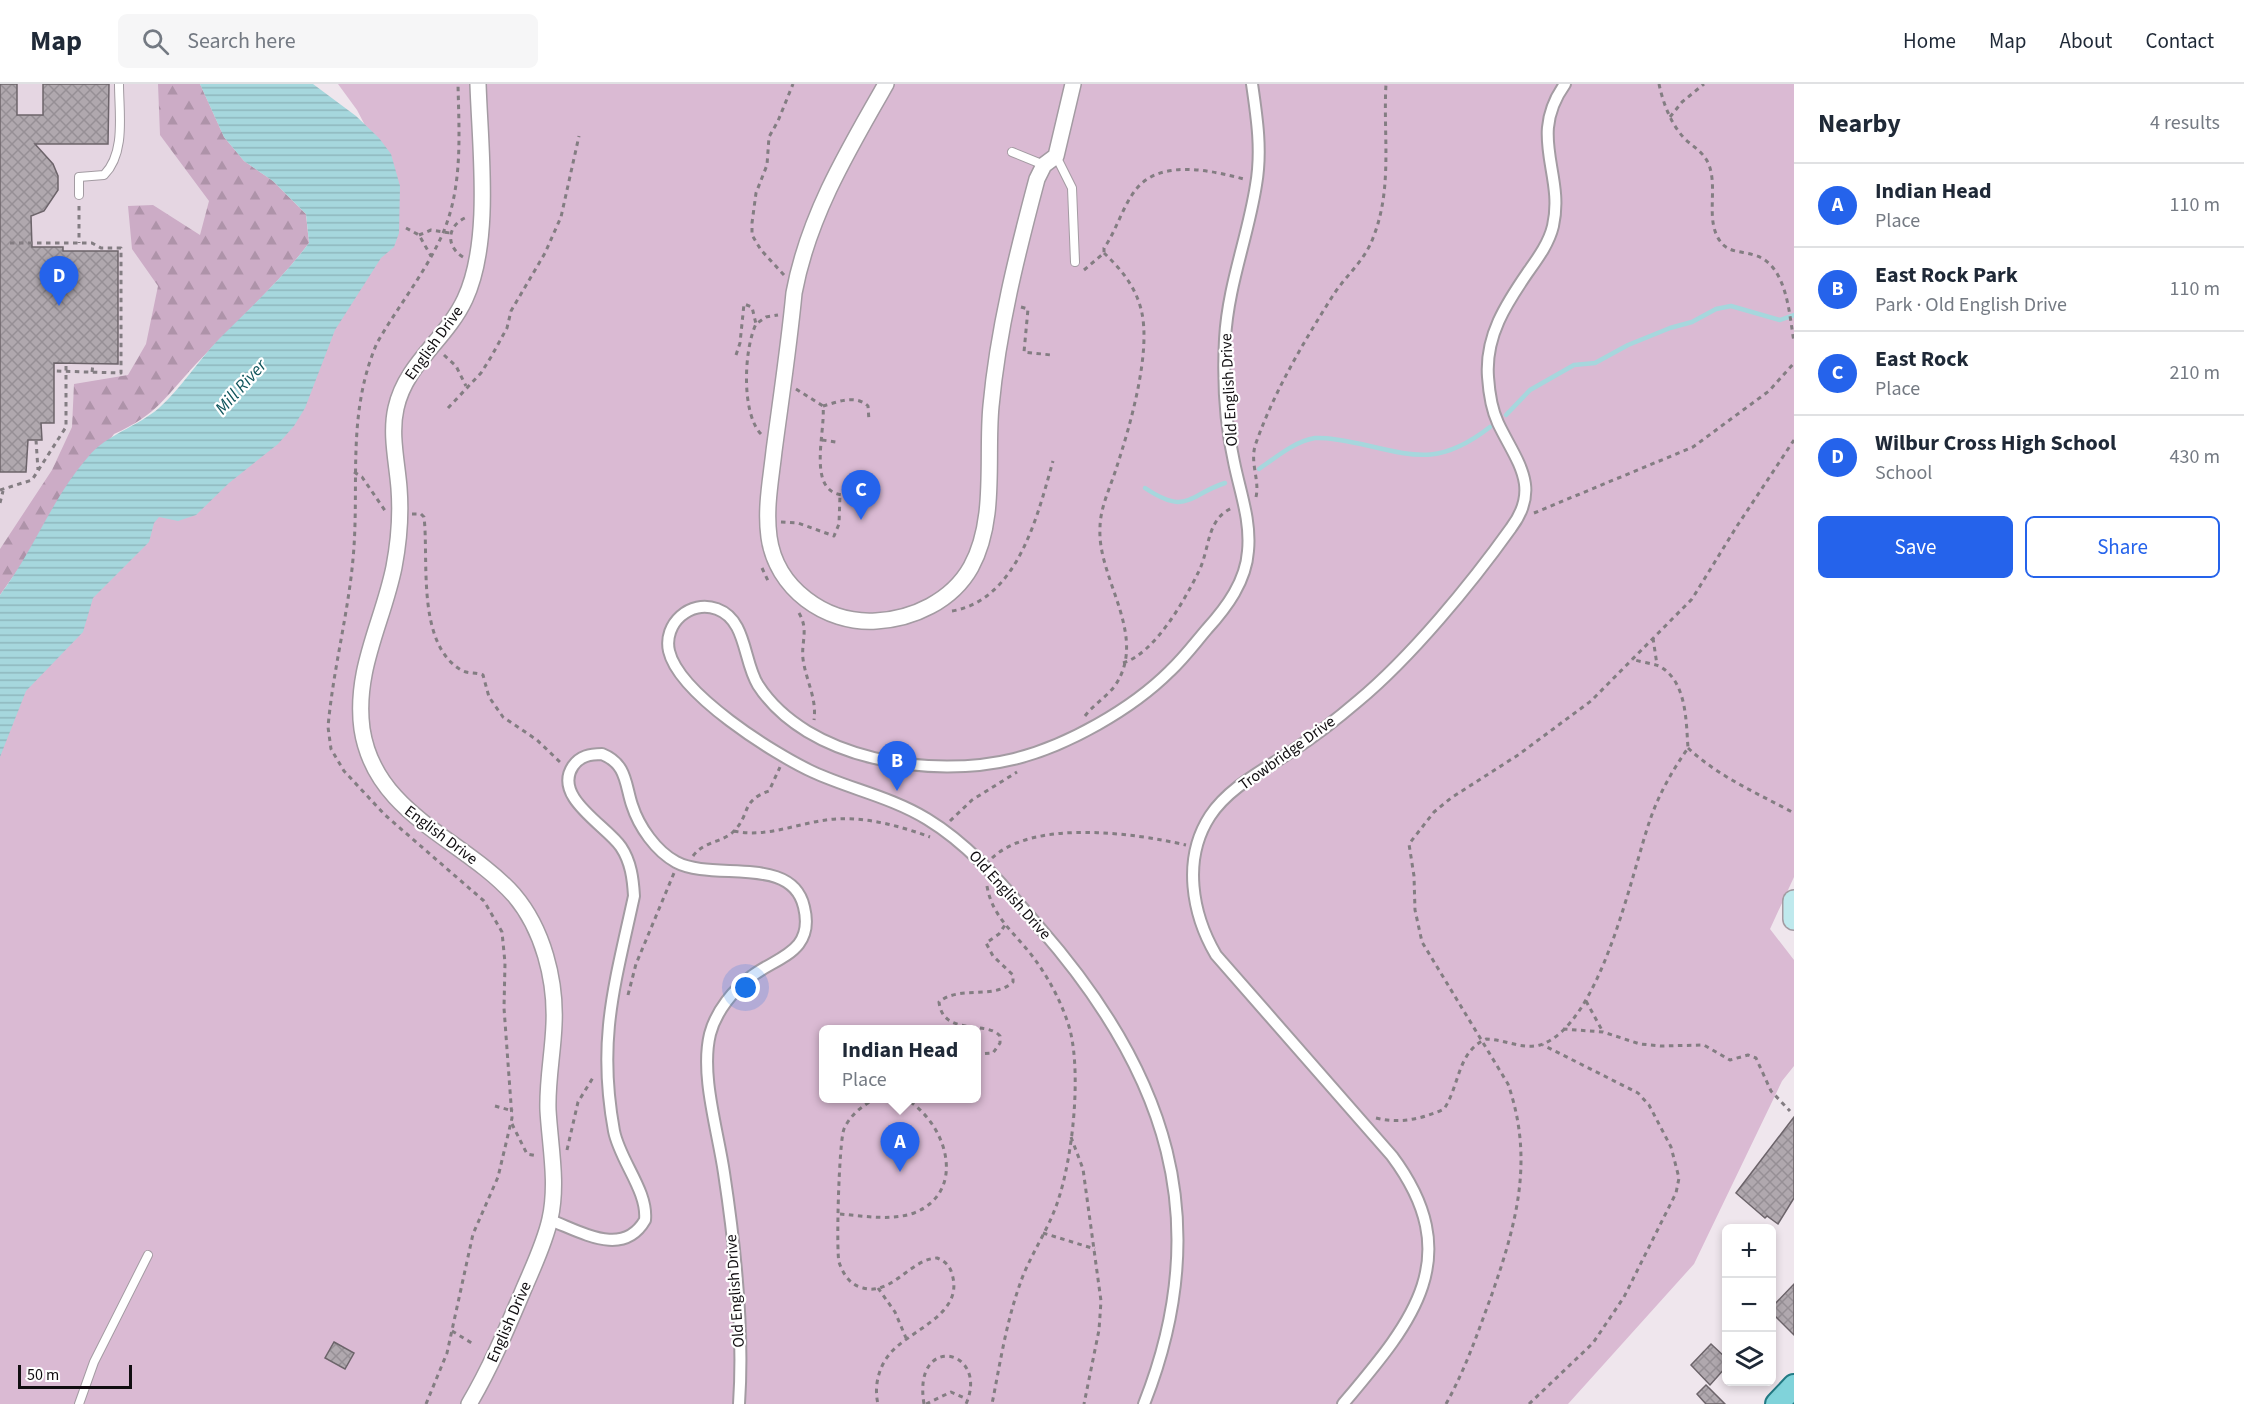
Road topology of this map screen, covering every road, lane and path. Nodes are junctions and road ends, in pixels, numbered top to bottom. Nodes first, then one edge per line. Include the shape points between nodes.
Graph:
1 (119, 84) edge
2 (458, 84) edge
3 (478, 84) edge
4 (793, 84) edge
5 (886, 84) edge
6 (1073, 84) edge
7 (1252, 84) edge
8 (1386, 84) edge
9 (1565, 84) edge
10 (1659, 84) edge
11 (1704, 84) edge
12 (1670, 117) junction
13 (579, 136) dead end
14 (1012, 152) dead end
15 (1050, 160) junction
16 (1257, 182) junction
17 (79, 195) joint
18 (480, 217) junction
19 (406, 228) dead end
20 (746, 230) dead end
21 (751, 230) junction
22 (444, 231) junction
23 (450, 233) junction
24 (419, 235) junction
25 (10, 243) dead end
26 (79, 243) junction
27 (1104, 253) junction
28 (431, 256) junction
29 (476, 259) junction
30 (1075, 262) dead end
31 (1092, 263) dead end
32 (796, 280) junction
33 (1026, 308) dead end
34 (792, 315) junction
35 (756, 324) junction
36 (1794, 342) edge
37 (430, 346) junction
38 (736, 355) dead end
39 (1051, 355) dead end
40 (66, 363) dead end
41 (1794, 363) edge
42 (93, 364) dead end
43 (54, 371) dead end
44 (66, 371) junction
45 (93, 372) junction
46 (782, 386) junction
47 (467, 387) junction
48 (823, 406) junction
49 (448, 408) dead end
50 (869, 421) dead end
51 (764, 437) dead end
52 (36, 440) dead end
53 (1794, 440) edge
54 (822, 441) junction
55 (836, 442) dead end
56 (1053, 461) dead end
57 (38, 470) junction
58 (354, 472) junction
59 (860, 475) dead end
60 (1, 491) edge
61 (840, 495) junction
62 (0, 503) edge
63 (1245, 503) junction
64 (1520, 513) junction
65 (393, 514) dead end
66 (410, 514) dead end
67 (798, 524) dead end
68 (933, 605) junction
69 (804, 624) dead end
70 (1653, 638) junction
71 (1632, 659) junction
72 (1123, 663) junction
73 (1657, 665) junction
74 (814, 723) dead end
75 (1075, 736) junction
76 (1688, 748) junction
77 (1040, 752) junction
78 (781, 764) dead end
79 (570, 771) junction
80 (1794, 813) edge
81 (943, 830) junction
82 (734, 831) junction
83 (1197, 848) junction
84 (693, 856) dead end
85 (679, 863) junction
86 (988, 869) junction
87 (1794, 901) edge
88 (1794, 919) edge
89 (1005, 925) junction
90 (1586, 1000) junction
91 (625, 1006) dead end
92 (959, 1025) edge
93 (981, 1029) edge
94 (1563, 1029) junction
95 (1603, 1032) junction
96 (1480, 1041) junction
97 (1542, 1044) junction
98 (981, 1054) edge
99 (595, 1074) dead end
100 (870, 1103) edge
101 (911, 1103) edge
102 (495, 1106) dead end
103 (1354, 1110) junction
104 (513, 1111) junction
105 (1790, 1111) dead end
106 (511, 1123) junction
107 (1070, 1136) junction
108 (563, 1155) dead end
109 (541, 1156) dead end
110 (840, 1214) junction
111 (550, 1220) junction
112 (1043, 1233) junction
113 (1095, 1249) junction
114 (148, 1254) dead end
115 (878, 1288) junction
116 (452, 1331) junction
117 (906, 1338) junction
118 (475, 1345) dead end
119 (1794, 1386) edge
120 (968, 1399) junction
121 (79, 1404) edge
122 (426, 1404) edge
123 (469, 1404) edge
124 (739, 1404) edge
125 (878, 1404) edge
126 (925, 1404) edge
127 (966, 1404) edge
128 (992, 1404) edge
129 (1084, 1404) edge
130 (1144, 1404) edge
131 (1343, 1404) edge
132 (1446, 1404) edge
133 (1529, 1404) edge
134 (1777, 1404) edge

1 - 17 lane via 119,133 114,161 104,175 79,177
2 - 22 path via 459,158
3 - 18 street, English Drive
4 - 21 path via 768,137 767,165 756,193
5 - 32 street via 831,183
6 - 15 street
7 - 16 street, Old English Drive via 1259,139
8 - 63 path via 1385,194 1373,238 1359,265 1342,281 1304,341 1255,444 1256,496
9 - 64 street, Trowbridge Drive via 1547,125 1553,225 1538,258 1496,325 1487,358 1492,407 1524,474 1526,487
10 - 12 path
11 - 12 path
12 - 36 path via 1682,136 1708,161 1713,219 1721,242 1728,249 1767,261 1780,279
13 - 47 path via 561,217 545,253 511,311 495,351
14 - 15 lane
15 - 30 lane via 1072,189
15 - 68 street via 1037,179 998,351 981,538 971,567
16 - 27 path via 1204,169 1149,179 1138,187
16 - 63 street, Old English Drive via 1231,284 1225,347 1231,446
17 - 26 path
18 - 23 path via 459,220
18 - 29 street, English Drive
19 - 24 path
20 - 21 path
21 - 32 path via 768,260
22 - 23 path
22 - 24 path
22 - 28 path
23 - 29 path via 455,251
24 - 28 path
25 - 26 path
26 - 45 path via 121,248 121,373
27 - 31 path
27 - 72 path via 1126,276 1143,317 1134,411 1100,527 1102,554 1123,617
28 - 58 path via 393,314 369,361 357,417
29 - 37 street, English Drive via 464,300
32 - 34 street
33 - 39 path via 1024,352
34 - 35 path via 771,316
34 - 46 street
35 - 38 path via 752,307 744,304 741,343
35 - 51 path via 750,341 746,391 752,424
37 - 47 path via 456,366
37 - 111 street, English Drive via 406,379 396,407 399,534 394,568 363,671 362,728 369,756 386,787 413,816 506,887 530,919 543,949 554,1005 548,1095 553,1178
40 - 44 path
41 - 64 path via 1768,391 1693,447 1544,510
42 - 45 path
43 - 44 path
44 - 45 path
44 - 57 path via 66,427
46 - 48 path via 800,391
46 - 68 street via 767,524 771,549 785,578 810,602 852,619 890,619
47 - 49 path
48 - 50 path via 852,399 860,401 868,406
48 - 54 path
52 - 57 path
53 - 70 path via 1700,589
54 - 55 path
54 - 61 path via 820,478 829,490
56 - 68 path via 1024,544 995,589 956,610
57 - 60 path via 32,480
58 - 65 path via 362,477 383,510
58 - 104 path via 353,559 328,738 344,771 385,815 484,901 499,925 505,963 504,1008
59 - 61 path via 852,494
60 - 62 path
61 - 67 path via 839,524 834,536
63 - 72 path via 1220,514 1213,522 1199,571 1160,634 1142,654
63 - 75 street, Old English Drive via 1249,533 1245,569 1219,616 1167,675
64 - 83 street, Trowbridge Drive via 1494,551 1384,677 1318,733 1219,804 1209,817
66 - 79 path via 424,517 428,605 445,654 459,669 483,675 489,697 503,717 537,740
69 - 74 path via 803,657 815,704
70 - 71 path
70 - 73 path
71 - 73 path
71 - 96 path via 1568,719 1434,812 1409,844 1422,942
72 - 75 path via 1113,687 1092,706
73 - 76 path via 1675,682 1682,698
75 - 77 street, Old English Drive
76 - 80 path via 1741,786
76 - 90 path via 1659,797 1624,909
77 - 81 path via 1031,764 960,809
77 - 81 street, Old English Drive via 990,764 936,767 860,753 811,732 767,697 749,668 739,629 731,618 720,610 698,607 677,619 668,637 671,658 686,682 718,711 800,765 887,799
78 - 82 path via 769,791 752,798
79 - 85 street, Old English Drive via 578,760 594,754 615,761 625,776 641,824 657,846
79 - 111 street via 574,799 622,848 633,881 634,896 610,1001 606,1063 615,1135 646,1209 639,1230 617,1241 597,1238
81 - 82 path via 930,837 844,818 765,832
81 - 86 street, Old English Drive
82 - 84 path via 706,843
83 - 86 path via 1134,836 1045,836 1009,844
83 - 103 street, Trowbridge Drive via 1193,878 1197,913 1216,955
85 - 91 path via 636,964
85 - 124 street, Old English Drive via 722,872 777,876 794,887 804,905 802,935 790,954 753,975 731,996 716,1018 708,1049 709,1084 734,1251
86 - 89 path via 987,889 996,915
86 - 130 street, Old English Drive via 1053,942 1101,1006 1132,1061 1163,1133 1178,1205 1178,1275 1173,1309
87 - 88 main road
89 - 92 path via 986,943 993,956 1013,975 1013,982 939,1002 941,1009
89 - 107 path via 1043,970 1068,1022 1075,1062
90 - 94 path
90 - 95 path
93 - 98 path via 999,1036 997,1050
94 - 95 path
94 - 97 path
95 - 105 path via 1640,1044 1704,1045 1730,1060 1748,1055 1756,1058 1771,1091
96 - 97 path
96 - 103 path via 1467,1053 1444,1108 1419,1119 1401,1121 1377,1118 1362,1107
96 - 132 path via 1503,1073 1513,1099 1521,1154 1520,1199 1474,1349
97 - 133 path via 1638,1093 1665,1133 1678,1178 1676,1193 1624,1297 1593,1343
99 - 108 path via 578,1102
100 - 110 path via 844,1128 841,1139
101 - 110 path via 936,1128 946,1156 944,1182 930,1203 905,1216
102 - 104 path
103 - 131 street, Trowbridge Drive via 1414,1189 1427,1225 1429,1260 1426,1279 1411,1315
104 - 106 path
106 - 109 path via 527,1154
106 - 116 path via 498,1177 473,1234
107 - 112 path via 1061,1192
107 - 113 path via 1083,1169
110 - 115 path via 837,1251 844,1275 857,1286
111 - 123 street, English Drive via 503,1339
112 - 113 path
112 - 128 path via 1020,1284
113 - 129 path via 1100,1330
114 - 121 lane via 94,1362
115 - 117 path via 895,1312
115 - 117 path via 931,1258 943,1260 951,1271 954,1286 949,1304 934,1320
116 - 118 path
116 - 122 path
117 - 125 path via 893,1349 880,1371
119 - 134 main road
120 - 126 path via 951,1392
120 - 126 path via 969,1372 965,1364 952,1356 933,1361 924,1370
120 - 127 path

